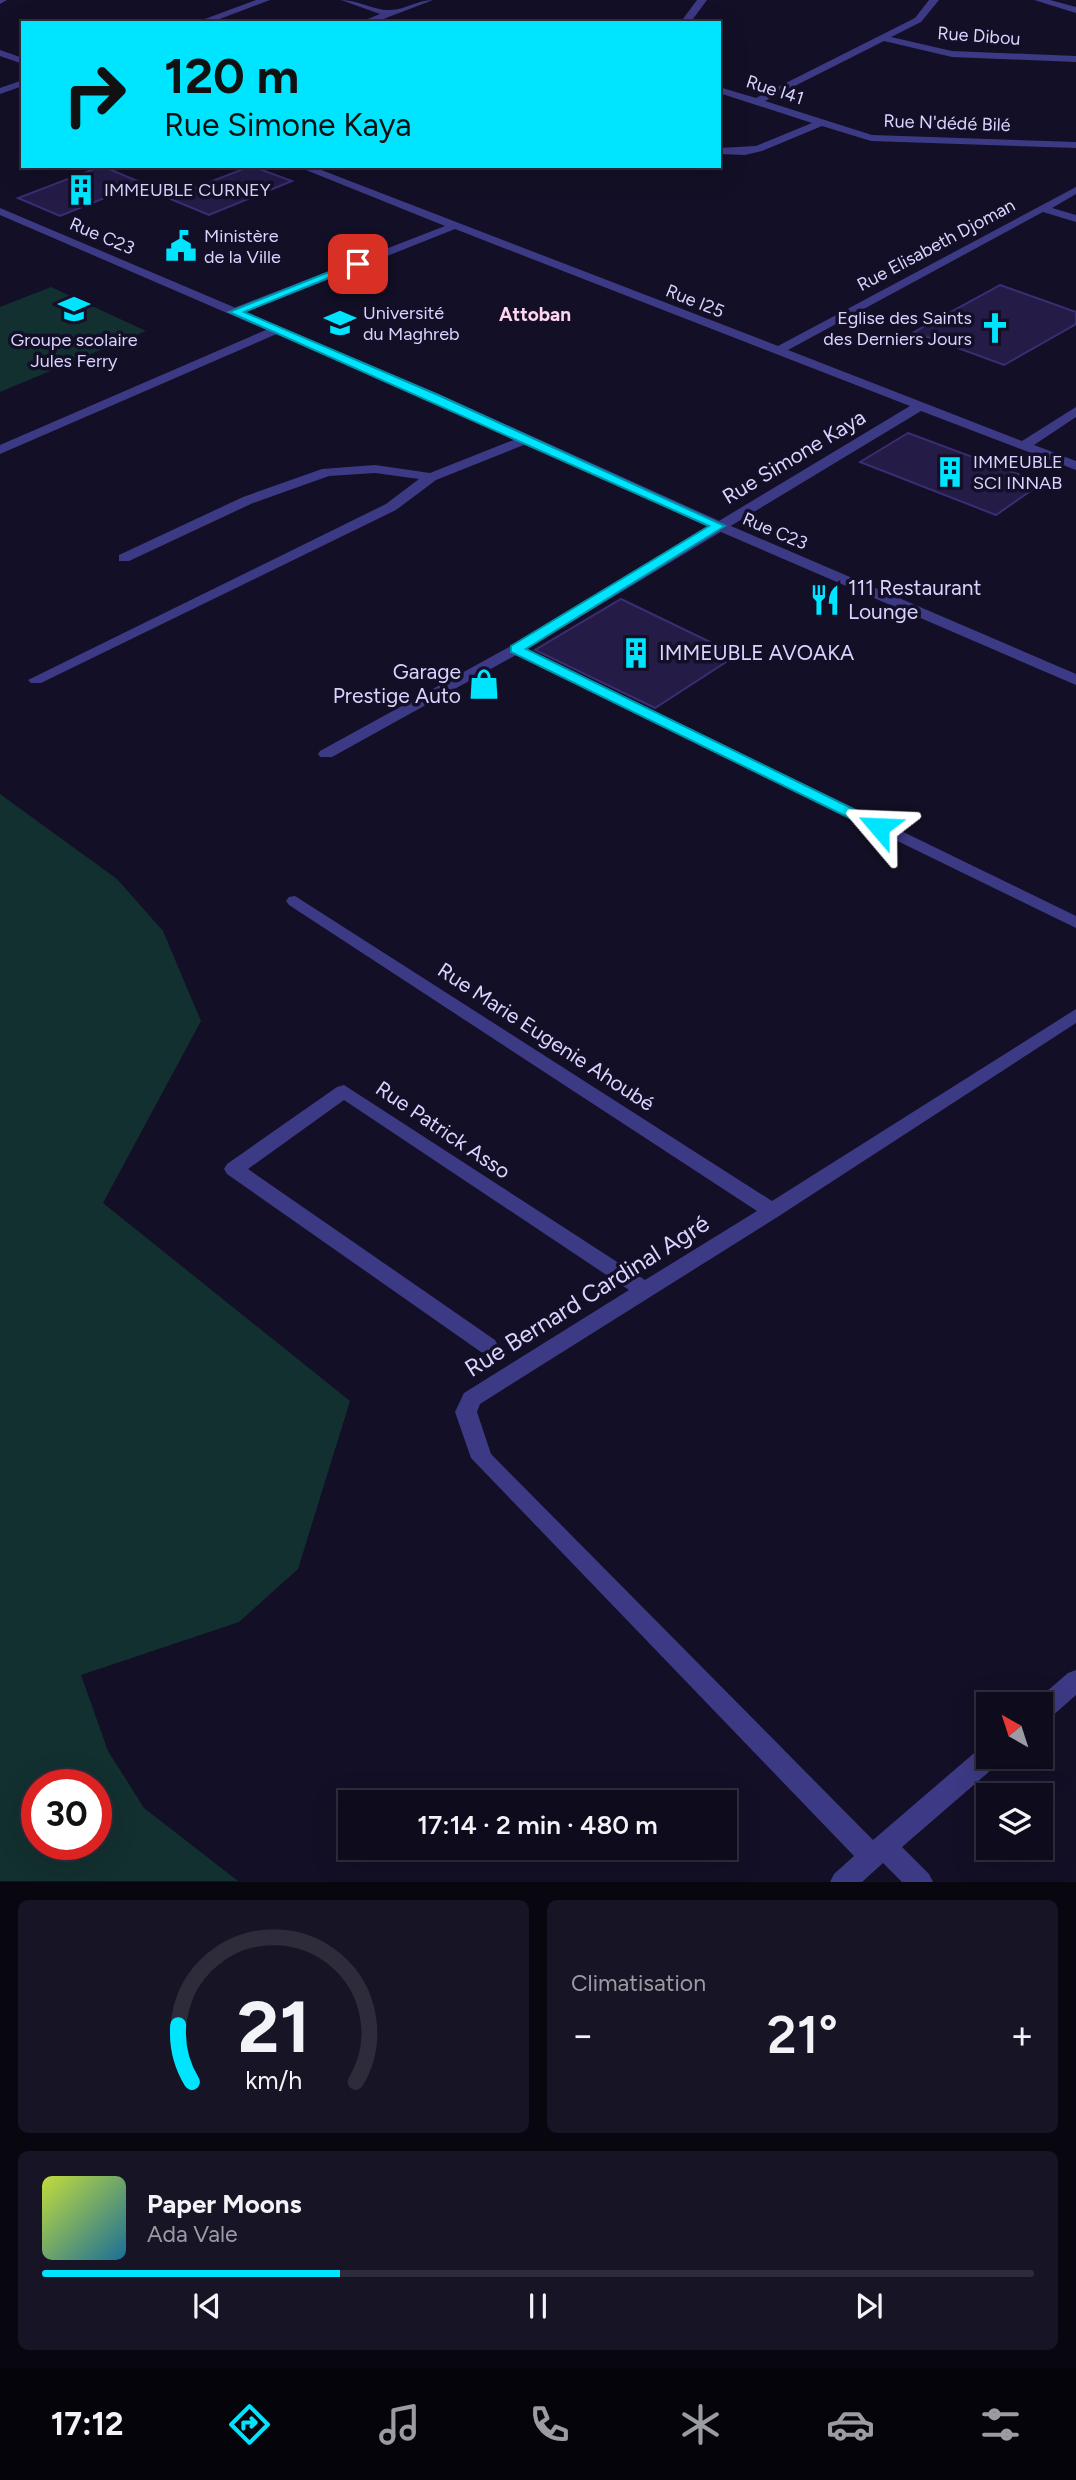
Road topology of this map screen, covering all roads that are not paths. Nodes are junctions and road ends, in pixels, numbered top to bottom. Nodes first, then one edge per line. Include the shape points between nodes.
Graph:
1 (265, 0) edge
2 (346, 0) edge
3 (428, 0) edge
4 (702, 0) edge
5 (934, 0) edge
6 (1039, 0) edge
7 (1076, 10) edge
8 (388, 13) junction
9 (205, 21) edge
10 (368, 21) edge
11 (686, 21) edge
12 (881, 38) junction
13 (0, 52) edge
14 (1076, 59) edge
15 (21, 60) edge
16 (21, 84) edge
17 (0, 91) edge
18 (721, 91) edge
19 (754, 103) junction
20 (820, 123) junction
21 (1076, 145) edge
22 (721, 151) edge
23 (306, 168) edge
24 (1076, 190) edge
25 (1042, 208) junction
26 (0, 211) edge
27 (1076, 219) edge
28 (456, 225) junction
29 (235, 312) junction
30 (275, 330) junction
31 (776, 352) junction
32 (920, 406) junction
33 (1076, 411) edge
34 (526, 439) junction
35 (1023, 446) junction
36 (0, 450) edge
37 (1076, 466) edge
38 (431, 477) junction
39 (719, 526) junction
40 (124, 558) dead end
41 (516, 649) junction
42 (36, 680) dead end
43 (1076, 680) edge
44 (326, 754) dead end
45 (295, 901) dead end
46 (1076, 923) edge
47 (1076, 1015) edge
48 (772, 1211) junction
49 (643, 1290) junction
50 (488, 1346) dead end
51 (1076, 1680) edge
52 (1054, 1699) edge
53 (976, 1767) edge
54 (878, 1852) junction
55 (843, 1881) edge
56 (920, 1881) edge

1 - 9 street
2 - 8 street
3 - 8 street
4 - 11 street
5 - 12 street via 918,20
6 - 7 street
8 - 10 street
12 - 14 street, Rue Dibou via 952,54
12 - 19 street
13 - 15 street
16 - 17 street
18 - 19 street, Rue I41
19 - 20 street, Rue I41
20 - 21 street, Rue N'dédé Bilé via 871,138
20 - 22 street via 762,148
23 - 28 street, Rue I25
24 - 25 street, Rue Elisabeth Djoman
25 - 27 street
25 - 31 street, Rue Elisabeth Djoman
26 - 29 street, Rue C23
28 - 29 street
28 - 31 street, Rue I25
29 - 30 street, Rue C23
30 - 34 street, Rue C23
30 - 36 street
31 - 32 street, Rue I25
32 - 35 street, Rue I25
32 - 39 street, Rue Simone Kaya
33 - 35 street
34 - 38 street
34 - 39 street, Rue C23
35 - 37 street, Rue I25
38 - 40 street via 374,469 327,472 248,500
38 - 42 street via 391,507
39 - 41 street, Rue Simone Kaya
39 - 43 street, Rue C23
41 - 44 street, Rue Simone Kaya
41 - 46 street
45 - 48 street, Rue Marie Eugenie Ahoubé
47 - 48 street, Rue Bernard Cardinal Agré
48 - 49 street, Rue Bernard Cardinal Agré
49 - 50 street, Rue Patrick Asso via 344,1091 234,1169
49 - 54 street, Rue Bernard Cardinal Agré via 472,1399 466,1412 482,1458
51 - 52 street
53 - 54 street
54 - 55 street
54 - 56 street, Rue Bernard Cardinal Agré

